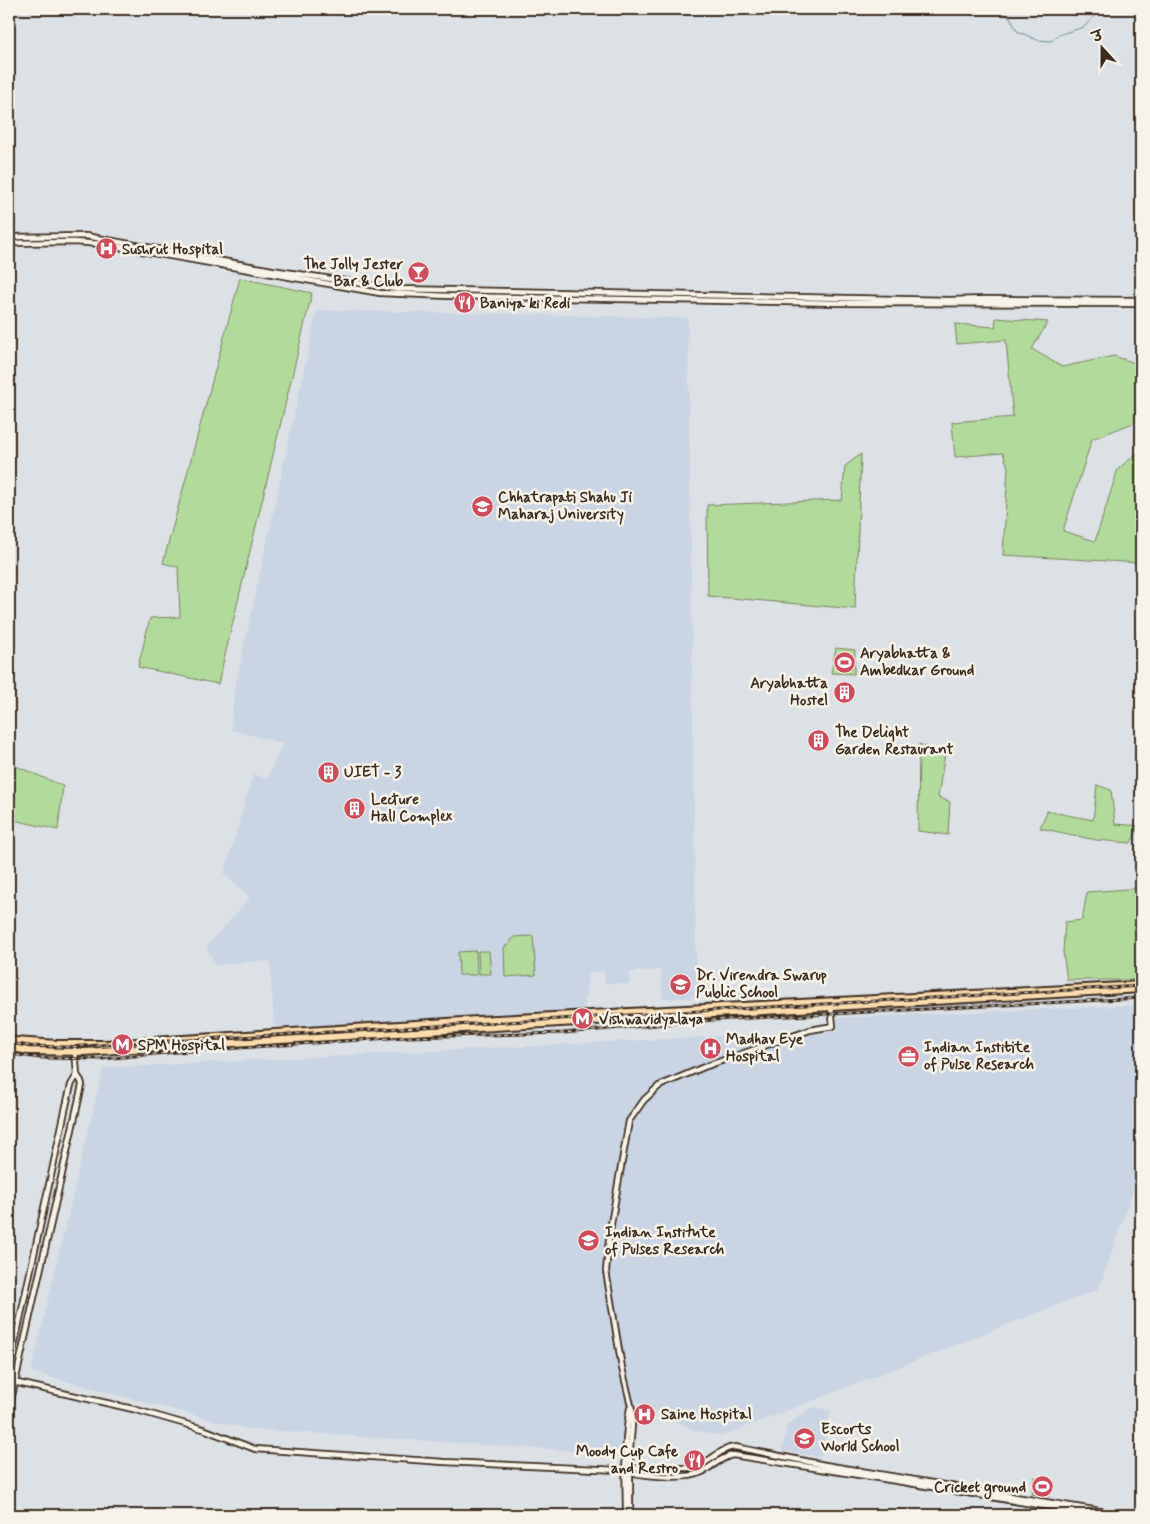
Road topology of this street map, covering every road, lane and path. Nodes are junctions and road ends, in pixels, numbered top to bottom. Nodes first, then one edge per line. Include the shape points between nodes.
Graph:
1 (9, 237) edge
2 (9, 243) edge
3 (244, 267) junction
4 (1141, 300) edge
5 (1122, 302) junction
6 (1141, 304) edge
7 (1141, 985) edge
8 (1141, 989) edge
9 (1088, 990) junction
10 (831, 1006) junction
11 (290, 1032) junction
12 (9, 1039) edge
13 (290, 1040) junction
14 (74, 1044) junction
15 (9, 1047) edge
16 (74, 1052) junction
17 (77, 1075) junction
18 (9, 1370) edge
19 (9, 1381) edge
20 (14, 1383) junction
21 (9, 1409) edge
22 (628, 1470) junction
23 (626, 1515) edge
24 (630, 1515) edge
25 (1098, 1515) edge
26 (1124, 1515) edge

1 - 3 street via 86,236
2 - 3 street via 92,243
3 - 5 street via 407,292 842,305
4 - 5 street
5 - 6 street
7 - 9 highway
8 - 9 highway
9 - 10 highway
9 - 11 highway
10 - 13 highway
10 - 22 street via 833,1026 810,1030 659,1086 629,1121 606,1271 630,1406
11 - 13 highway
11 - 14 highway
12 - 14 highway
13 - 16 highway
14 - 16 street
15 - 16 highway via 28,1051
16 - 17 street
17 - 18 street via 66,1106
17 - 20 street via 82,1081 79,1101
19 - 20 street
20 - 21 street
20 - 22 street via 134,1409 203,1429 255,1449
22 - 23 street
22 - 24 street
22 - 25 street via 658,1476 693,1475 733,1455
22 - 26 street via 693,1468 735,1447

